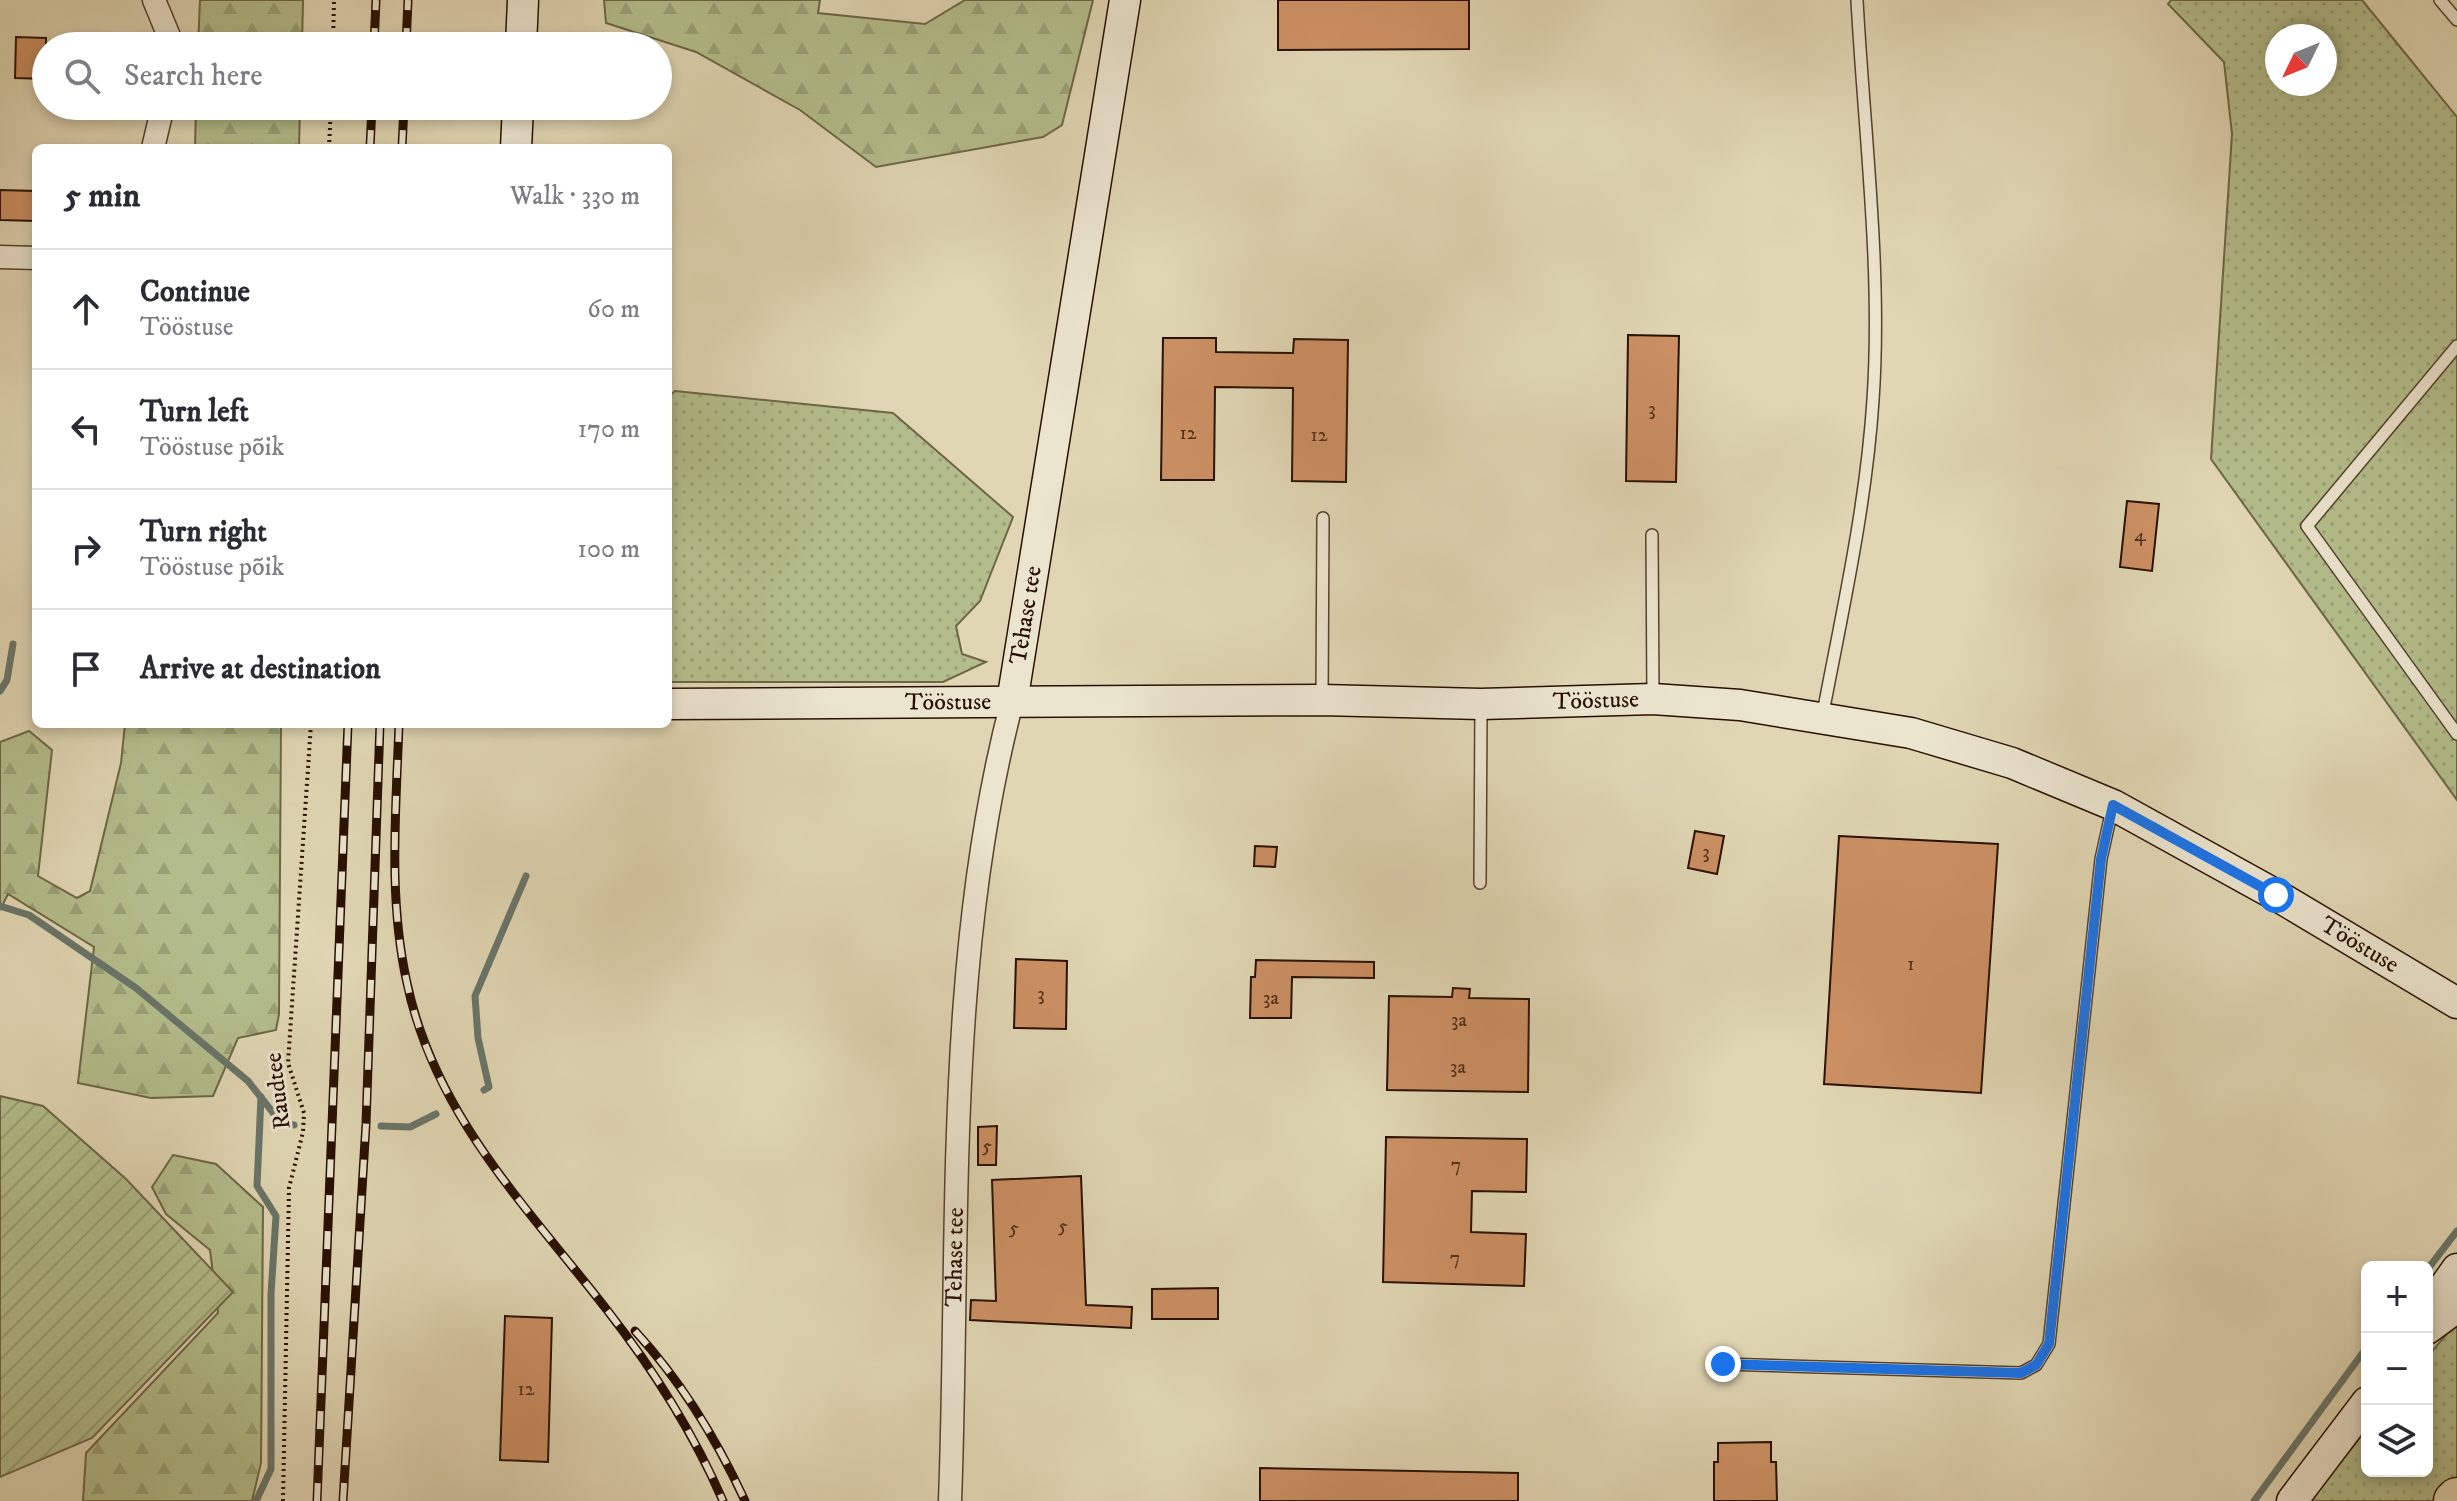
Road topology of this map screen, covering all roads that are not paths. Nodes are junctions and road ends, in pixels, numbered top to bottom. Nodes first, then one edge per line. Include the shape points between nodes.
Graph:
1 (154, 0) edge
2 (523, 0) edge
3 (1125, 0) edge
4 (1857, 0) edge
5 (2440, 0) edge
6 (2457, 20) edge
7 (167, 32) edge
8 (522, 32) edge
9 (160, 120) edge
10 (517, 120) edge
11 (154, 144) edge
12 (516, 144) edge
13 (0, 257) edge
14 (32, 258) edge
15 (2457, 346) edge
16 (1323, 518) dead end
17 (1652, 535) dead end
18 (1653, 699) junction
19 (1322, 700) junction
20 (1012, 702) junction
21 (672, 704) edge
22 (1481, 704) junction
23 (1822, 718) junction
24 (2457, 734) edge
25 (2113, 805) junction
26 (1480, 883) dead end
27 (2457, 1003) edge
28 (2457, 1269) edge
29 (2433, 1305) edge
30 (2457, 1307) edge
31 (2433, 1325) edge
32 (1723, 1364) dead end
33 (2365, 1405) edge
34 (950, 1501) edge
35 (2292, 1501) edge

1 - 7 street
2 - 8 street
3 - 20 street, Tehase tee
4 - 23 lane via 1874,296 1873,401 1851,568
5 - 6 lane
9 - 11 street
10 - 12 street
13 - 14 street
15 - 24 lane via 2307,526
16 - 19 lane
17 - 18 lane
18 - 22 street, Tööstuse
18 - 23 street, Tööstuse
19 - 20 street, Tööstuse
19 - 22 street, Tööstuse
20 - 21 street, Tööstuse
20 - 34 street, Tehase tee via 990,783 961,1076
22 - 26 lane
23 - 25 street, Tööstuse via 1911,733 2012,763
25 - 27 street, Tööstuse
25 - 32 lane via 2101,859 2049,1344 2036,1365 2021,1373
28 - 29 street
30 - 31 street
33 - 35 street

